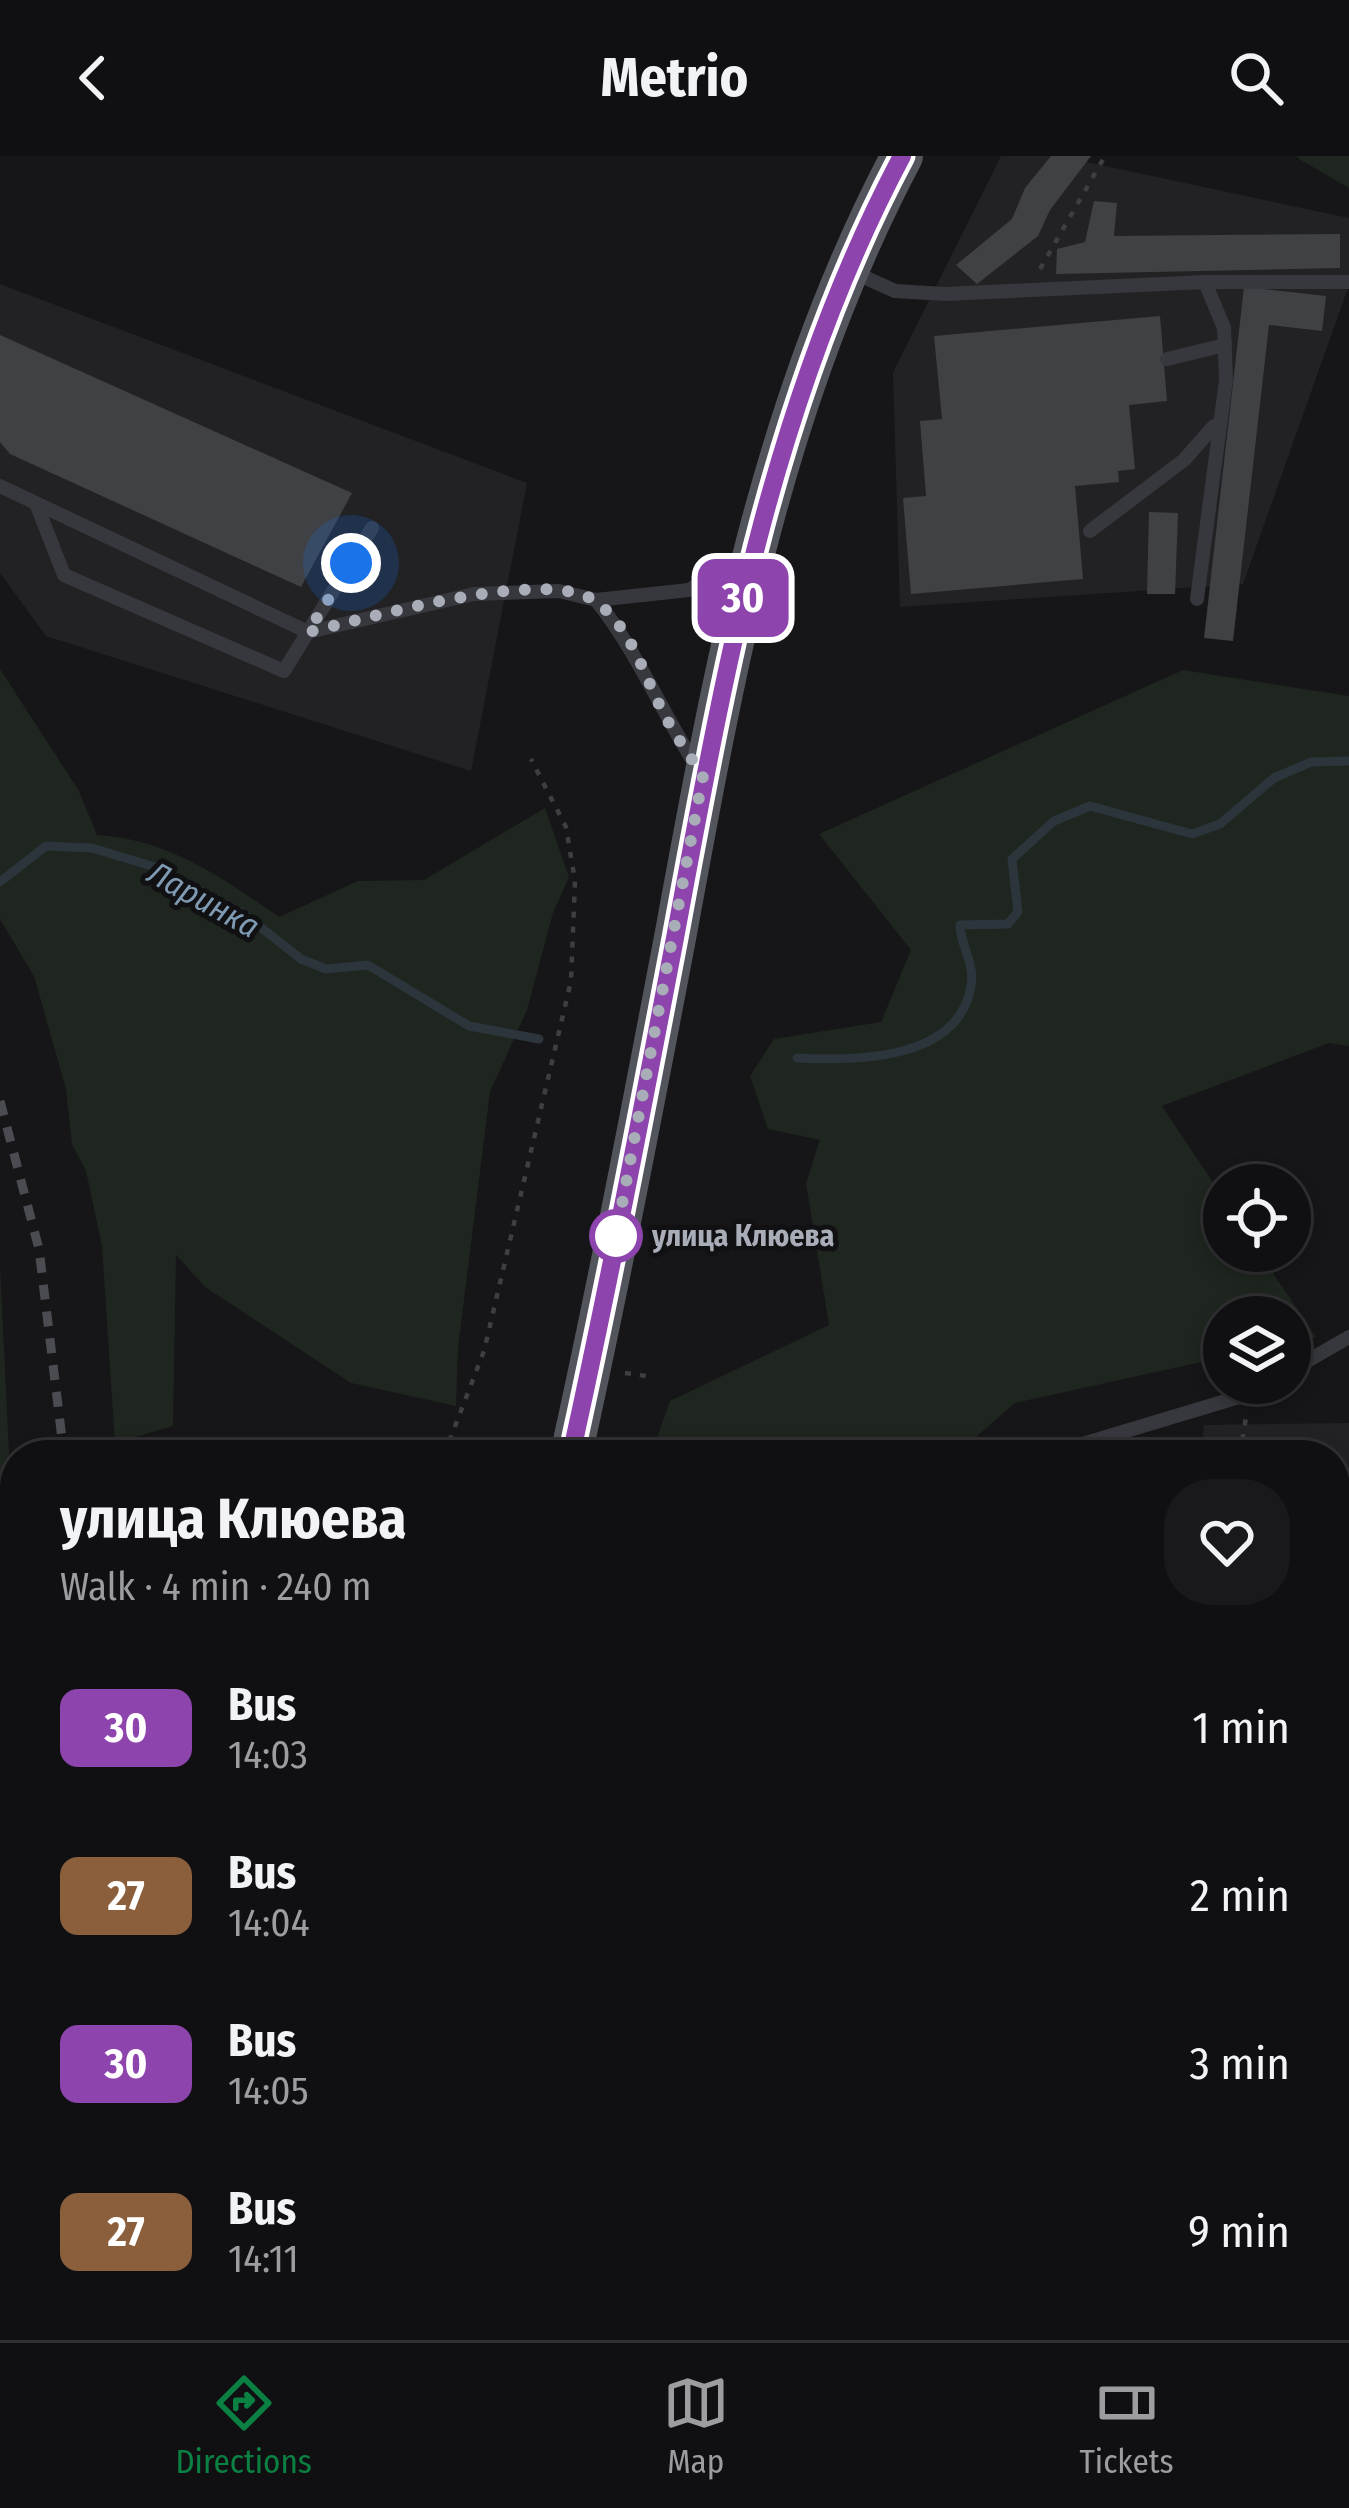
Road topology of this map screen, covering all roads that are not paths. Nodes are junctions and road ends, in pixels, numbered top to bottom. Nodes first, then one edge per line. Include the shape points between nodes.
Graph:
1 (902, 156) edge
2 (848, 270) junction
3 (1205, 282) junction
4 (1349, 282) edge
5 (1225, 345) junction
6 (1167, 358) dead end
7 (1217, 422) junction
8 (0, 486) edge
9 (37, 506) junction
10 (372, 528) dead end
11 (1090, 531) dead end
12 (754, 549) junction
13 (1197, 599) dead end
14 (596, 600) junction
15 (308, 632) junction
16 (703, 776) junction
17 (1349, 1337) edge
18 (1311, 1359) edge
19 (1216, 1404) edge
20 (574, 1440) edge
21 (1096, 1440) edge

1 - 2 main road
2 - 3 lane via 895,291
2 - 12 main road via 799,388
3 - 4 lane
3 - 5 lane
5 - 6 lane
5 - 7 lane
7 - 11 lane via 1184,460
7 - 13 lane
8 - 9 lane
9 - 15 lane
9 - 15 lane via 64,575 284,671
10 - 15 lane
12 - 14 lane via 689,590
12 - 16 main road
14 - 15 lane via 560,591 474,594
14 - 16 lane via 635,650
16 - 20 main road
17 - 18 lane
19 - 21 lane

